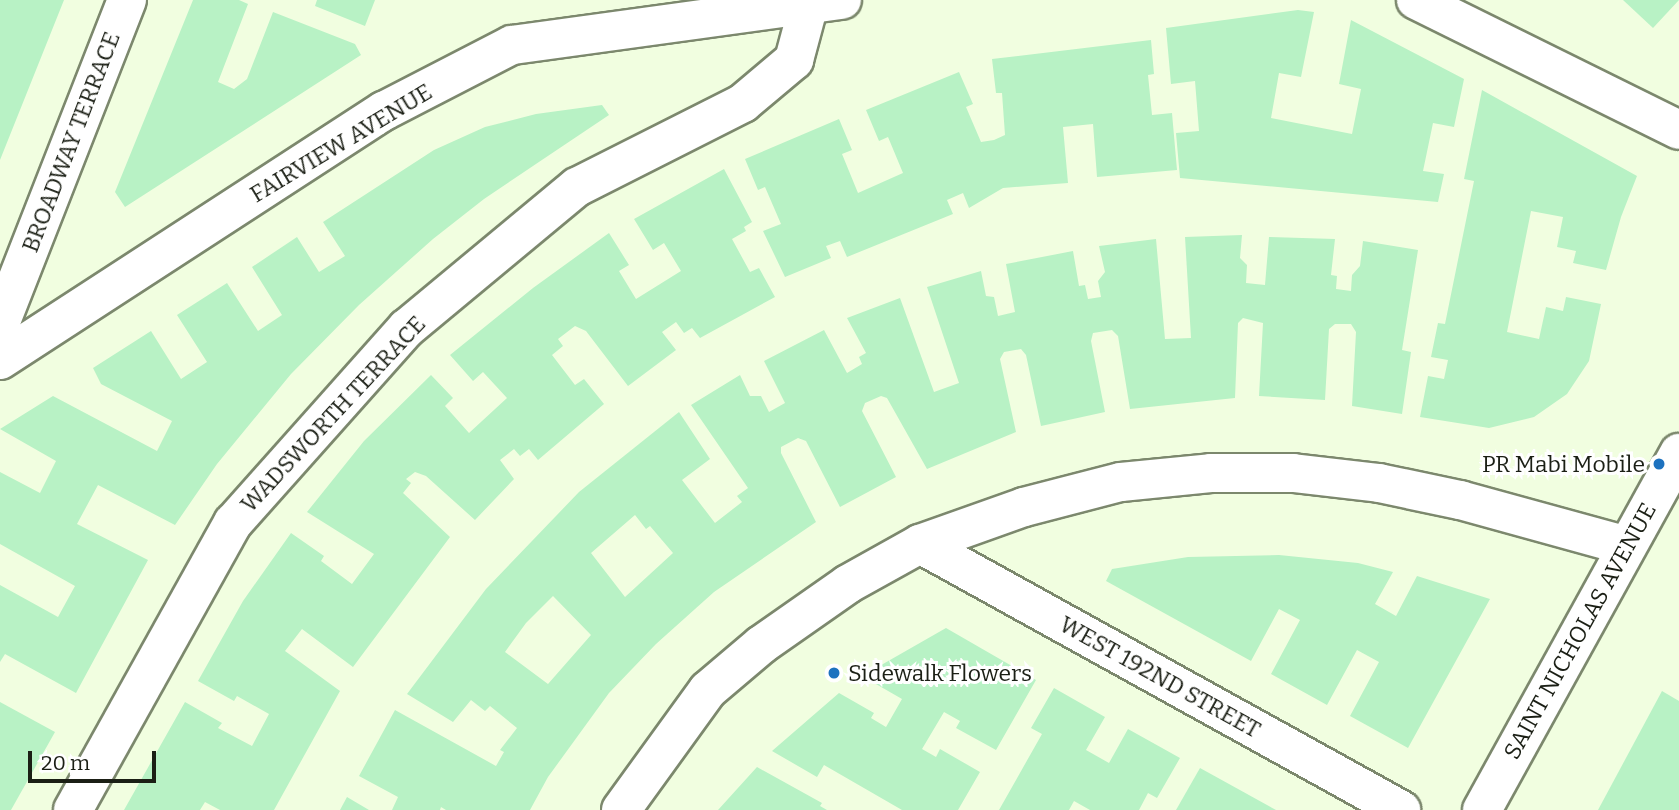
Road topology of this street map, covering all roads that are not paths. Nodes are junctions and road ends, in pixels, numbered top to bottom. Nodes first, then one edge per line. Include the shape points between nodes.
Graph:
1 (127, 0) edge
2 (1416, 0) edge
3 (825, 2) edge
4 (1679, 130) edge
5 (0, 324) edge
6 (0, 360) edge
7 (1679, 453) edge
8 (920, 544) junction
9 (1627, 546) junction
10 (73, 810) edge
11 (621, 810) edge
12 (1401, 810) edge
13 (1482, 810) edge

1 - 5 street, BROADWAY TERRACE
2 - 4 street
3 - 6 street, FAIRVIEW AVENUE via 512,45 384,111
3 - 10 street, WADSWORTH TERRACE via 794,60 743,103 577,187 407,328 233,523
7 - 9 street, SAINT NICHOLAS AVENUE
8 - 9 street via 1024,507 1121,482 1211,473 1293,473 1406,488
8 - 11 street via 849,584 761,645 708,690
8 - 12 street, WEST 192ND STREET
9 - 13 street, SAINT NICHOLAS AVENUE

